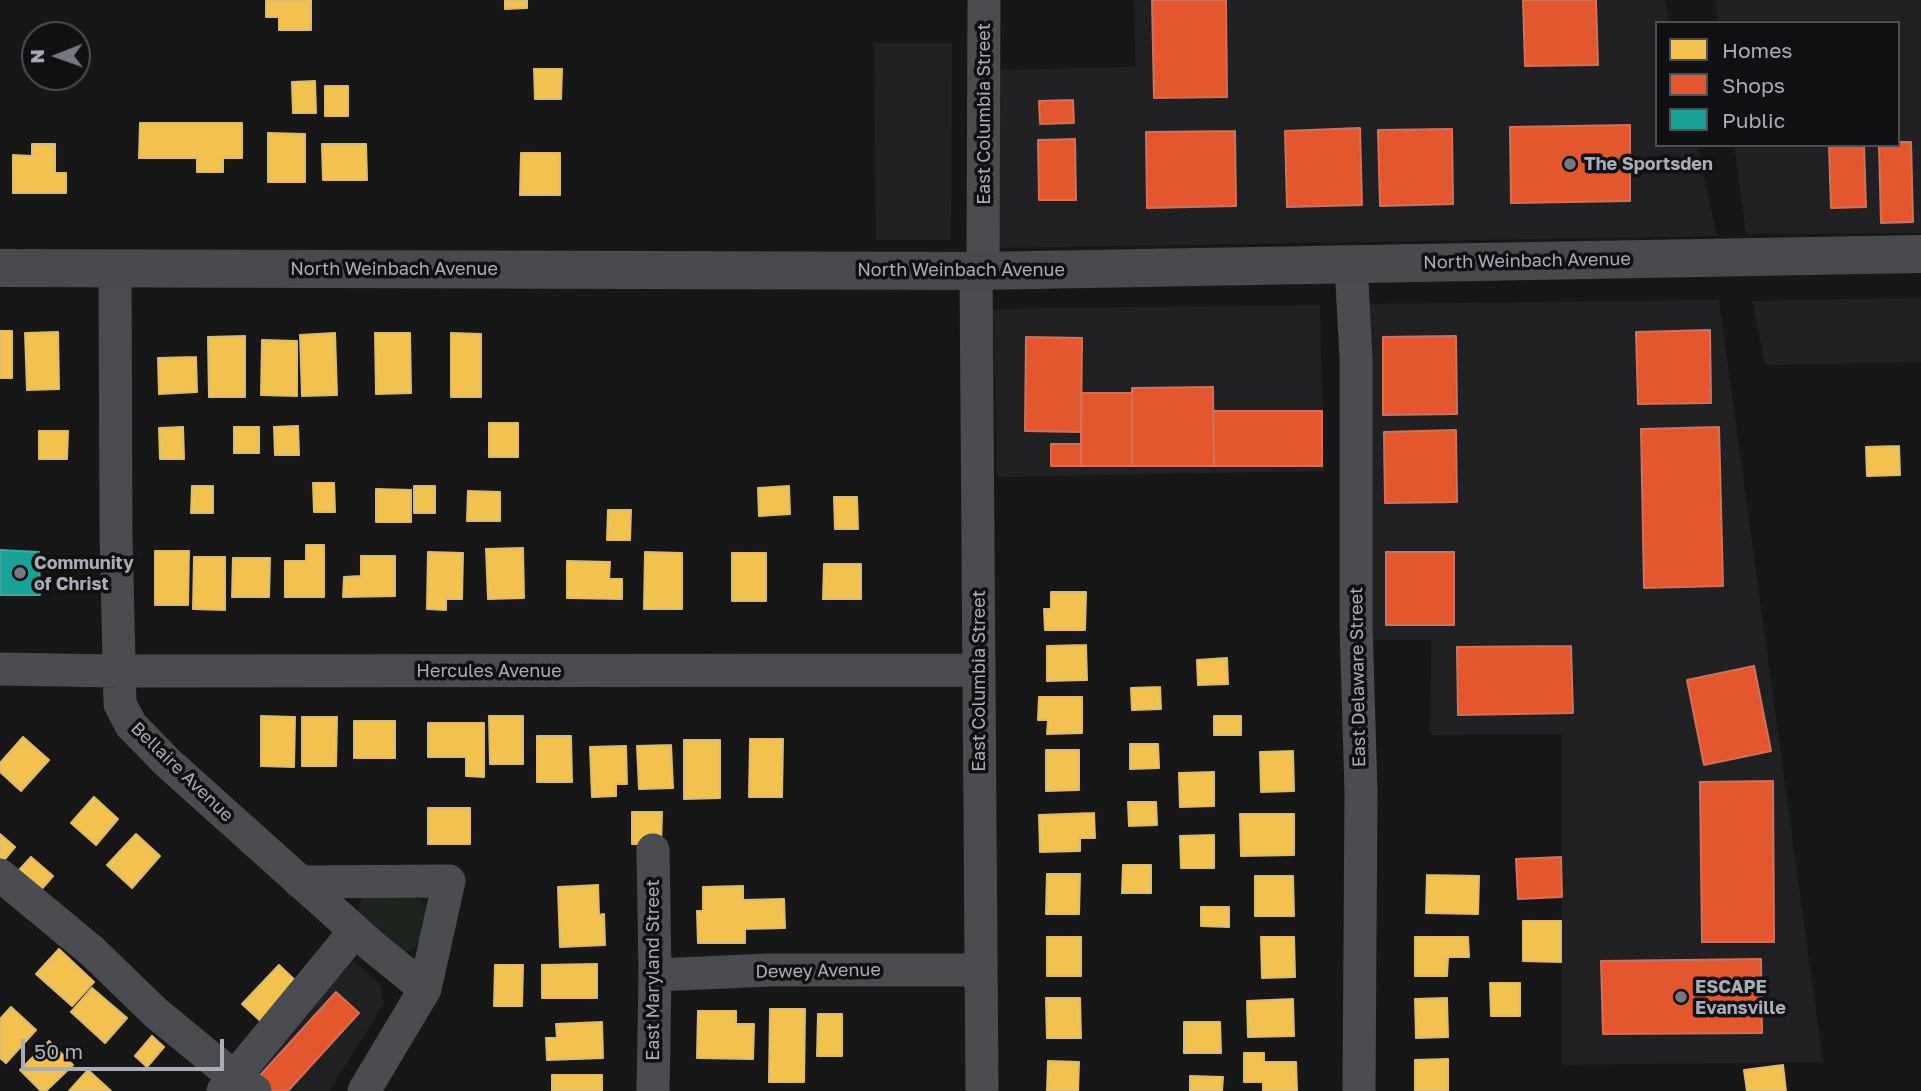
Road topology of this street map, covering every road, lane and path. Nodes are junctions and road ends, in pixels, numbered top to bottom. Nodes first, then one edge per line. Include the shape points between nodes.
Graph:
1 (984, 0) edge
2 (1921, 254) edge
3 (1351, 264) junction
4 (0, 268) edge
5 (115, 268) junction
6 (980, 271) junction
7 (0, 669) edge
8 (979, 670) junction
9 (118, 671) junction
10 (653, 850) dead end
11 (0, 875) edge
12 (300, 882) junction
13 (355, 931) junction
14 (981, 970) junction
15 (655, 975) junction
16 (425, 989) junction
17 (237, 1086) edge
18 (364, 1091) edge
19 (653, 1091) edge
20 (982, 1091) edge
21 (1359, 1091) edge

1 - 6 street, East Columbia Street
2 - 3 main road, North Weinbach Avenue
3 - 6 main road, North Weinbach Avenue
3 - 21 street, East Delaware Street via 1361,792
4 - 5 main road, North Weinbach Avenue
5 - 6 main road, North Weinbach Avenue
5 - 9 street, Bellaire Avenue
6 - 8 street, East Columbia Street
7 - 9 street, Hercules Avenue
8 - 9 street, Hercules Avenue
8 - 14 street, East Columbia Street
9 - 12 street, Bellaire Avenue via 120,704 131,725
10 - 15 street, East Maryland Street
11 - 17 street via 93,952
12 - 13 street, Bellaire Avenue
12 - 16 street via 449,881
13 - 16 street, Bellaire Avenue
13 - 17 street
14 - 15 street, Dewey Avenue
14 - 20 street, East Columbia Street
15 - 19 street, East Maryland Street
16 - 18 street

